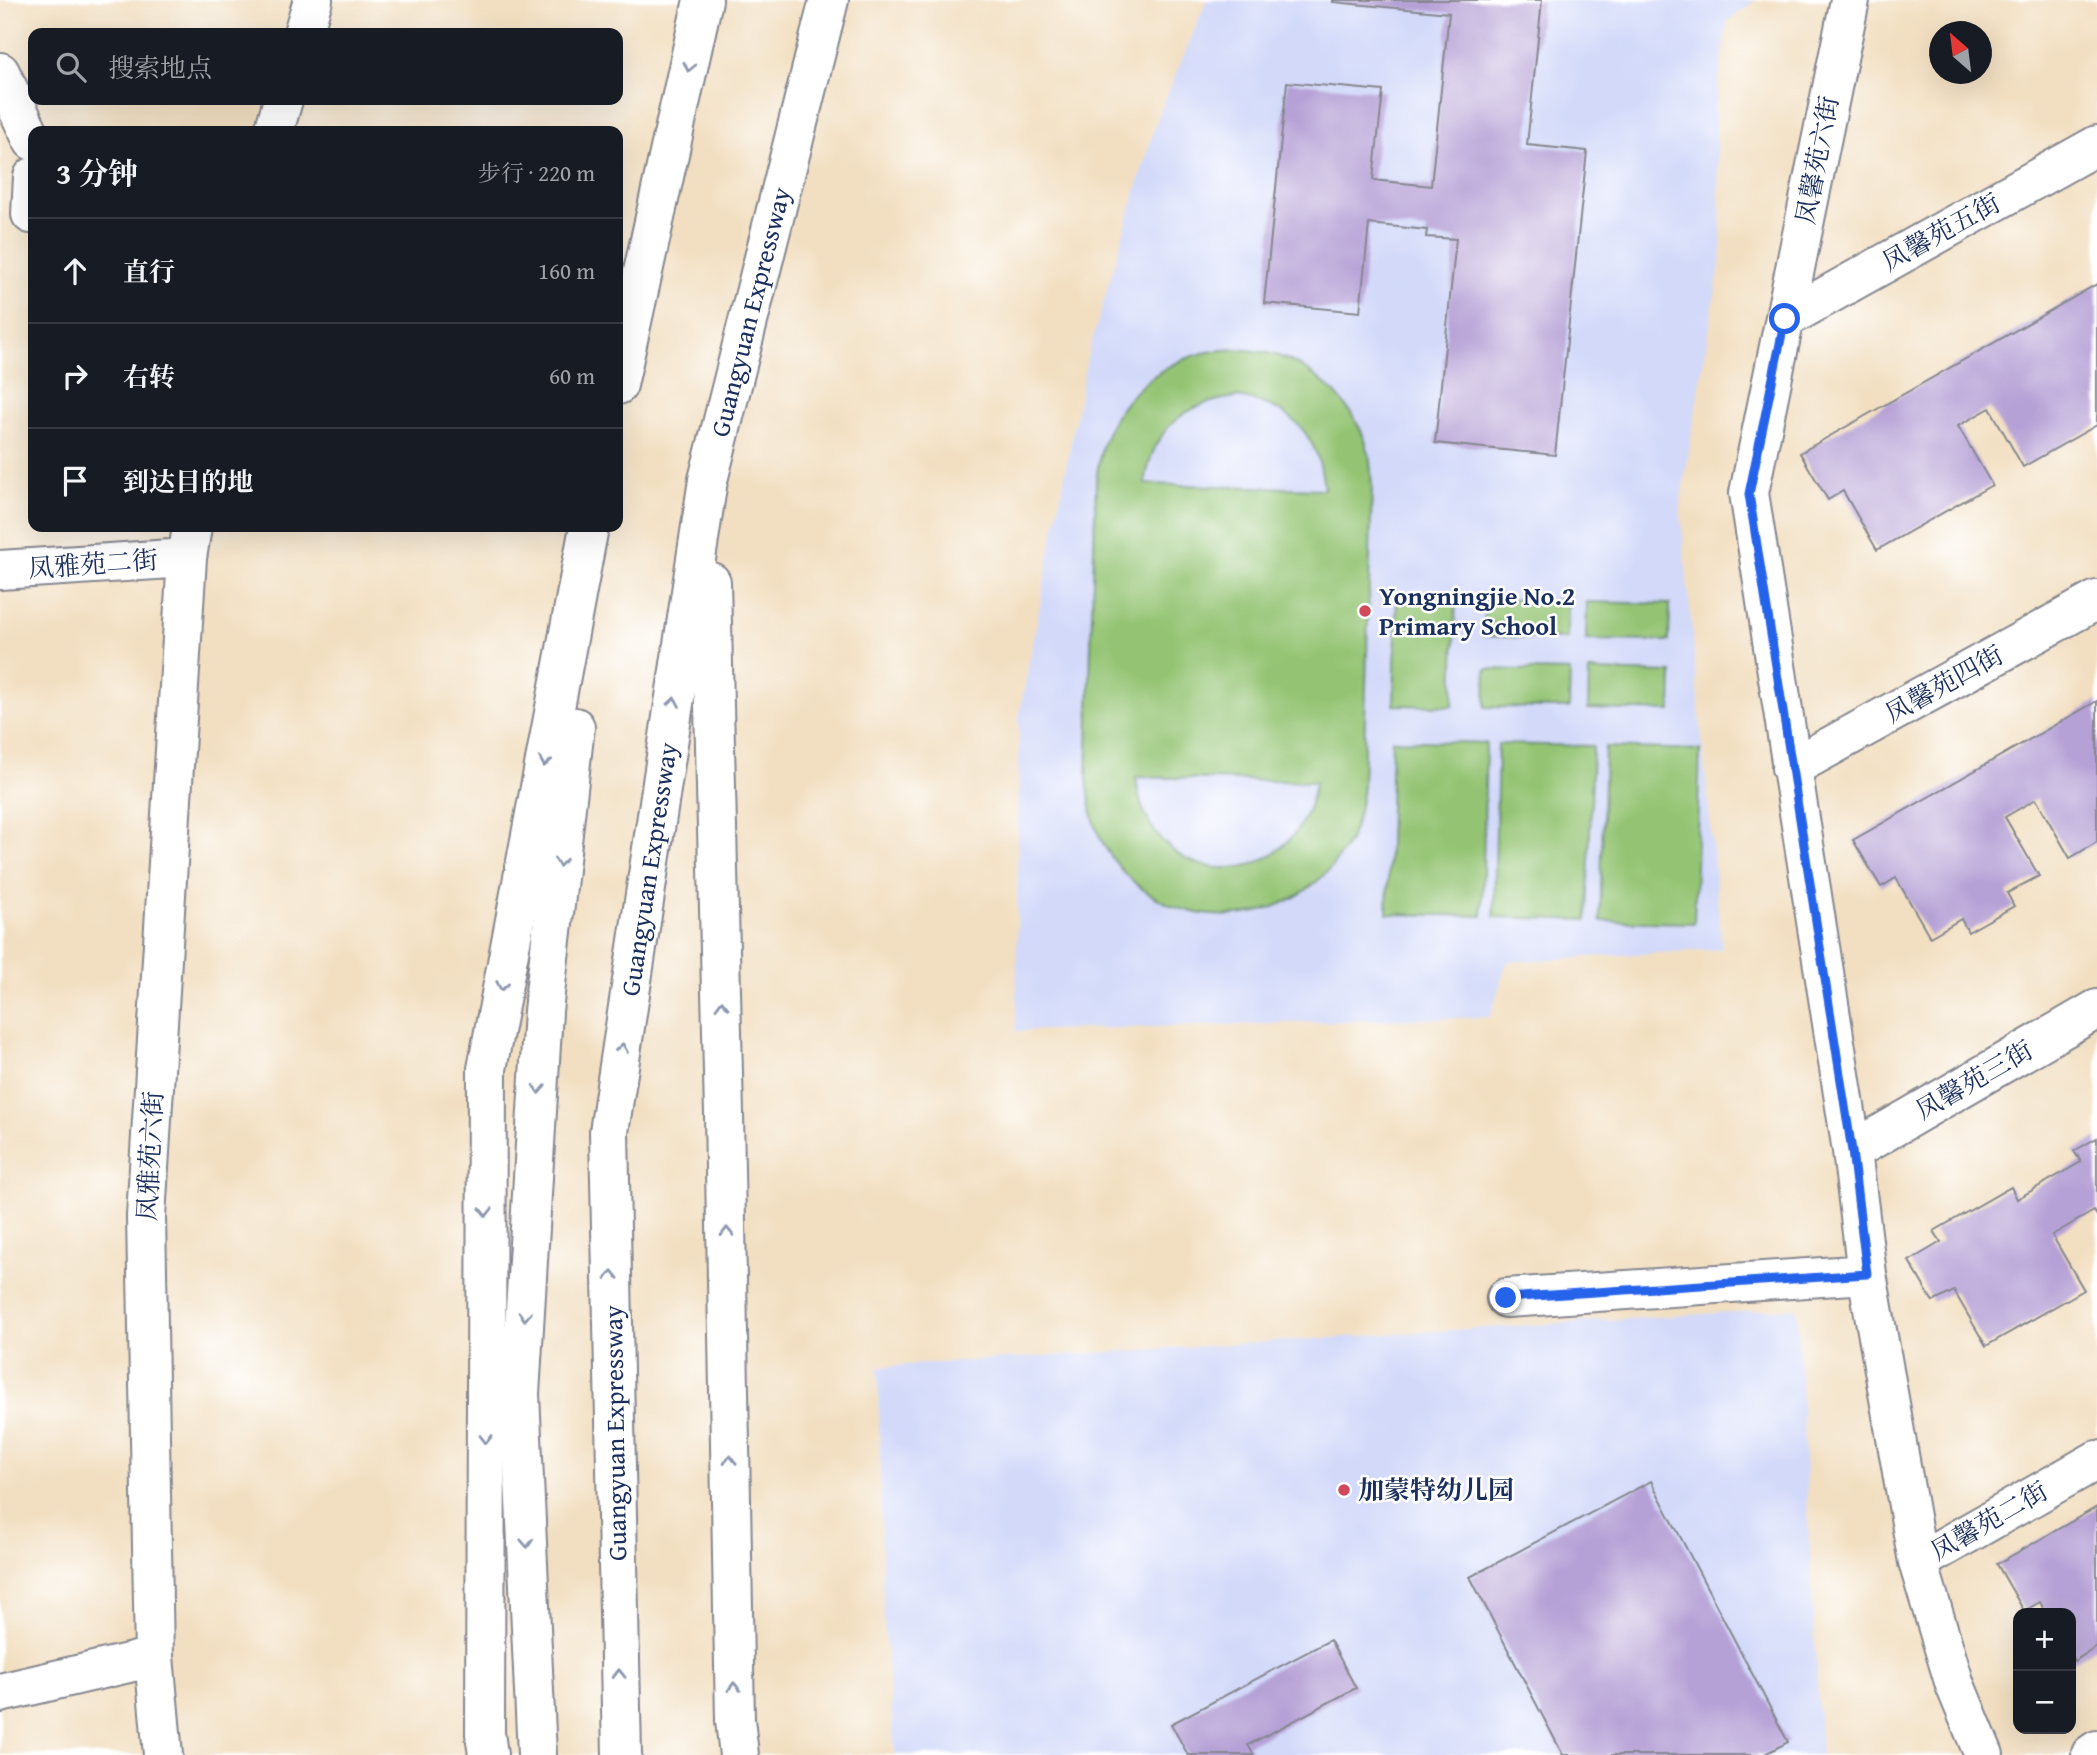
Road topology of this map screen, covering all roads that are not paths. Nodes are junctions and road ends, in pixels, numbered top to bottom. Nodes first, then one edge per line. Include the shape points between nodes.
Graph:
1 (313, 0) edge
2 (703, 0) edge
3 (829, 0) edge
4 (1850, 0) edge
5 (305, 28) edge
6 (0, 72) edge
7 (282, 105) edge
8 (276, 126) edge
9 (28, 131) edge
10 (2097, 145) edge
11 (28, 193) edge
12 (21, 216) edge
13 (1785, 319) junction
14 (623, 362) edge
15 (708, 480) junction
16 (588, 532) edge
17 (596, 532) edge
18 (190, 542) edge
19 (0, 570) edge
20 (2097, 600) edge
21 (1791, 768) junction
22 (2097, 1009) edge
23 (1852, 1151) junction
24 (1867, 1274) junction
25 (1506, 1298) dead end
26 (2097, 1460) edge
27 (1918, 1562) junction
28 (153, 1657) junction
29 (0, 1693) edge
30 (621, 1749) edge
31 (537, 1751) edge
32 (2097, 1751) edge
33 (2091, 1754) edge
34 (163, 1755) edge
35 (488, 1755) edge
36 (739, 1755) edge
37 (1984, 1755) edge

1 - 5 main road
2 -> 14 main road
3 - 15 main road, Guangyuan Expressway
4 - 13 main road, 凤馨苑六街
6 - 9 main road
7 - 8 main road
10 - 13 main road, 凤馨苑五街
11 - 12 main road
13 - 21 main road, 凤馨苑六街 via 1749,494
30 -> 15 main road, Guangyuan Expressway via 609,1132
36 -> 15 main road
16 -> 35 main road via 487,1069
17 -> 31 main road via 543,1011 520,1394
18 - 19 main road, 凤雅苑二街
18 - 28 main road, 凤雅苑六街 via 146,1216
20 - 21 main road, 凤馨苑四街
21 - 23 main road, 凤馨苑六街
22 - 23 main road, 凤馨苑三街
23 - 24 main road, 凤馨苑六街
24 - 25 main road
24 - 27 main road, 凤馨苑六街
26 - 27 main road, 凤馨苑二街
27 - 37 main road, 凤馨苑六街 via 1955,1685
28 - 29 main road
28 - 34 main road, 凤雅苑六街
32 - 33 main road

